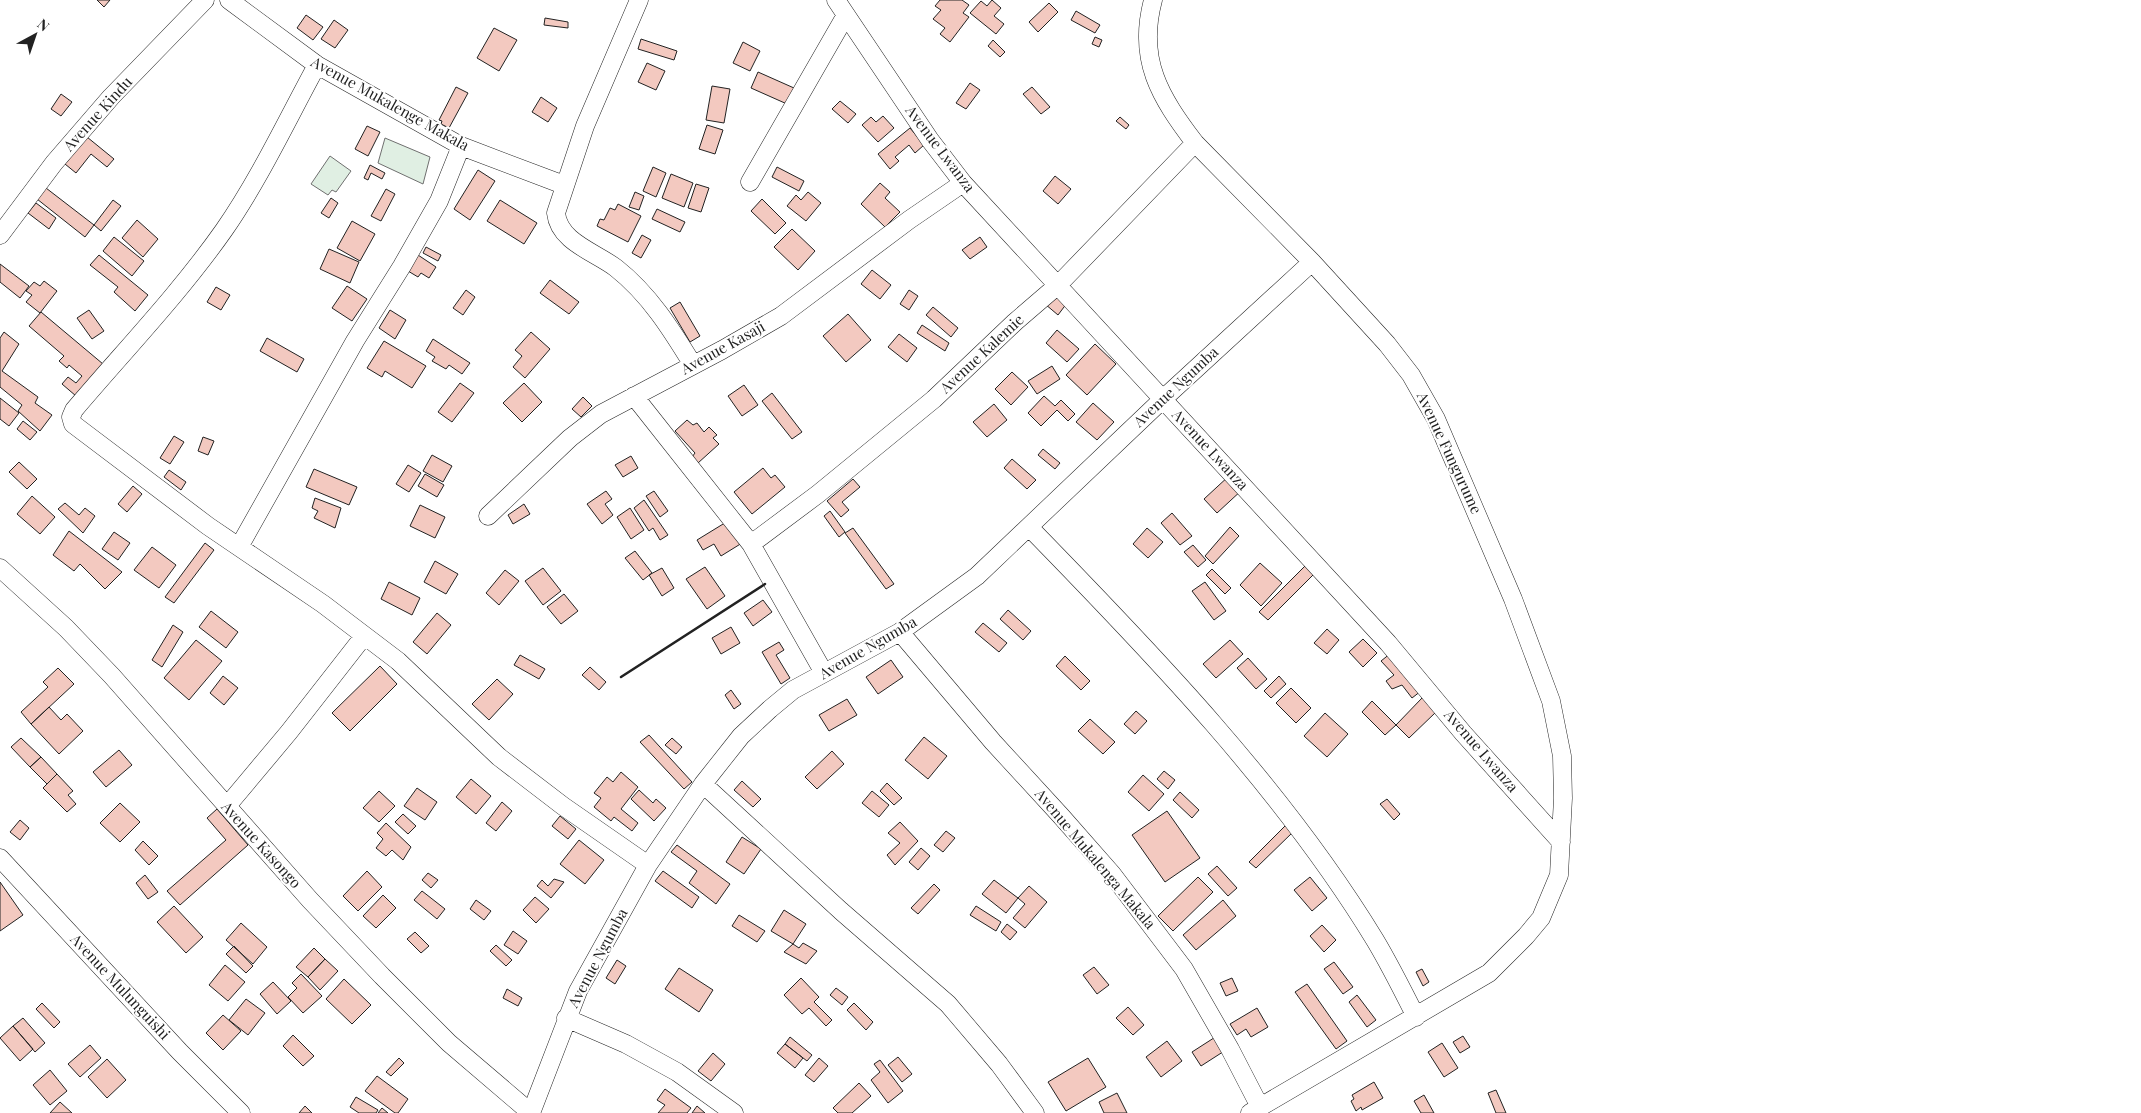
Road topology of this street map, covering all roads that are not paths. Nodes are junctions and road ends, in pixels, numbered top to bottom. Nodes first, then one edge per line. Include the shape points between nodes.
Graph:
1 (205, 0) edge
2 (229, 0) edge
3 (639, 0) edge
4 (836, 0) edge
5 (1152, 0) edge
6 (846, 15) junction
7 (317, 65) junction
8 (1195, 143) junction
9 (461, 146) junction
10 (750, 182) dead end
11 (963, 183) junction
12 (564, 185) junction
13 (0, 235) edge
14 (1312, 262) junction
15 (1058, 285) junction
16 (693, 365) junction
17 (634, 396) junction
18 (1163, 399) junction
19 (488, 516) dead end
20 (1029, 527) junction
21 (750, 544) junction
22 (239, 547) junction
23 (0, 568) edge
24 (900, 632) junction
25 (364, 636) junction
26 (824, 673) junction
27 (702, 784) junction
28 (227, 806) junction
29 (1561, 842) junction
30 (0, 858) edge
31 (648, 865) junction
32 (1416, 1017) junction
33 (566, 1018) junction
34 (1255, 1110) edge
35 (241, 1113) edge
36 (531, 1113) edge
37 (734, 1113) edge
38 (1035, 1113) edge

1 - 13 street, Avenue Kindu via 66,148
2 - 7 street, Avenue Mukalenge Makala
3 - 12 street via 601,86
4 - 6 street, Avenue Lwanza
5 - 8 street, Avenue Fungurume via 1147,48 1153,73 1165,99
6 - 10 street
6 - 11 street, Avenue Lwanza via 930,140
7 - 9 street, Avenue Mukalenge Makala
7 - 22 street via 224,230 71,417 74,424 112,454
8 - 14 street, Avenue Fungurume
8 - 15 street, Avenue Kalemie
9 - 12 street, Avenue Mukalenge Makala
9 - 22 street via 439,201 350,349
11 - 15 street, Avenue Lwanza
11 - 16 street, Avenue Kasaji via 780,316
12 - 16 street via 556,213 562,230 636,285 668,325
14 - 18 street, Avenue Ngumba
14 - 29 street, Avenue Fungurume via 1411,375 1436,419 1478,515 1551,701 1562,756
15 - 18 street, Avenue Lwanza
15 - 21 street, Avenue Kalemie via 908,422
16 - 17 street, Avenue Kasaji
17 - 19 street, Avenue Kasaji via 601,414 570,438
17 - 21 street
18 - 20 street, Avenue Ngumba
18 - 29 street, Avenue Lwanza via 1388,644
20 - 24 street, Avenue Ngumba via 977,576
20 - 32 street via 1111,611 1263,784 1330,873 1375,941
21 - 26 street
22 - 25 street
23 - 28 street, Avenue Kasongo via 73,635
24 - 26 street, Avenue Ngumba
24 - 34 street, Avenue Mukalenga Makala via 993,742 1112,874 1184,969 1230,1049
25 - 28 street
25 - 31 street via 398,661 499,757
26 - 27 street, Avenue Ngumba via 793,690 770,709 741,736
27 - 31 street, Avenue Ngumba
27 - 38 street via 948,1004
28 - 36 street, Avenue Kasongo via 310,900 421,1016
29 - 32 street, Avenue Fungurume via 1559,875 1541,918 1489,973
30 - 35 street, Avenue Mulunguishi
31 - 33 street, Avenue Ngumba
32 - 34 street, Avenue Fungurume
33 - 36 street, Avenue Ngumba
33 - 37 street via 626,1044 669,1068

